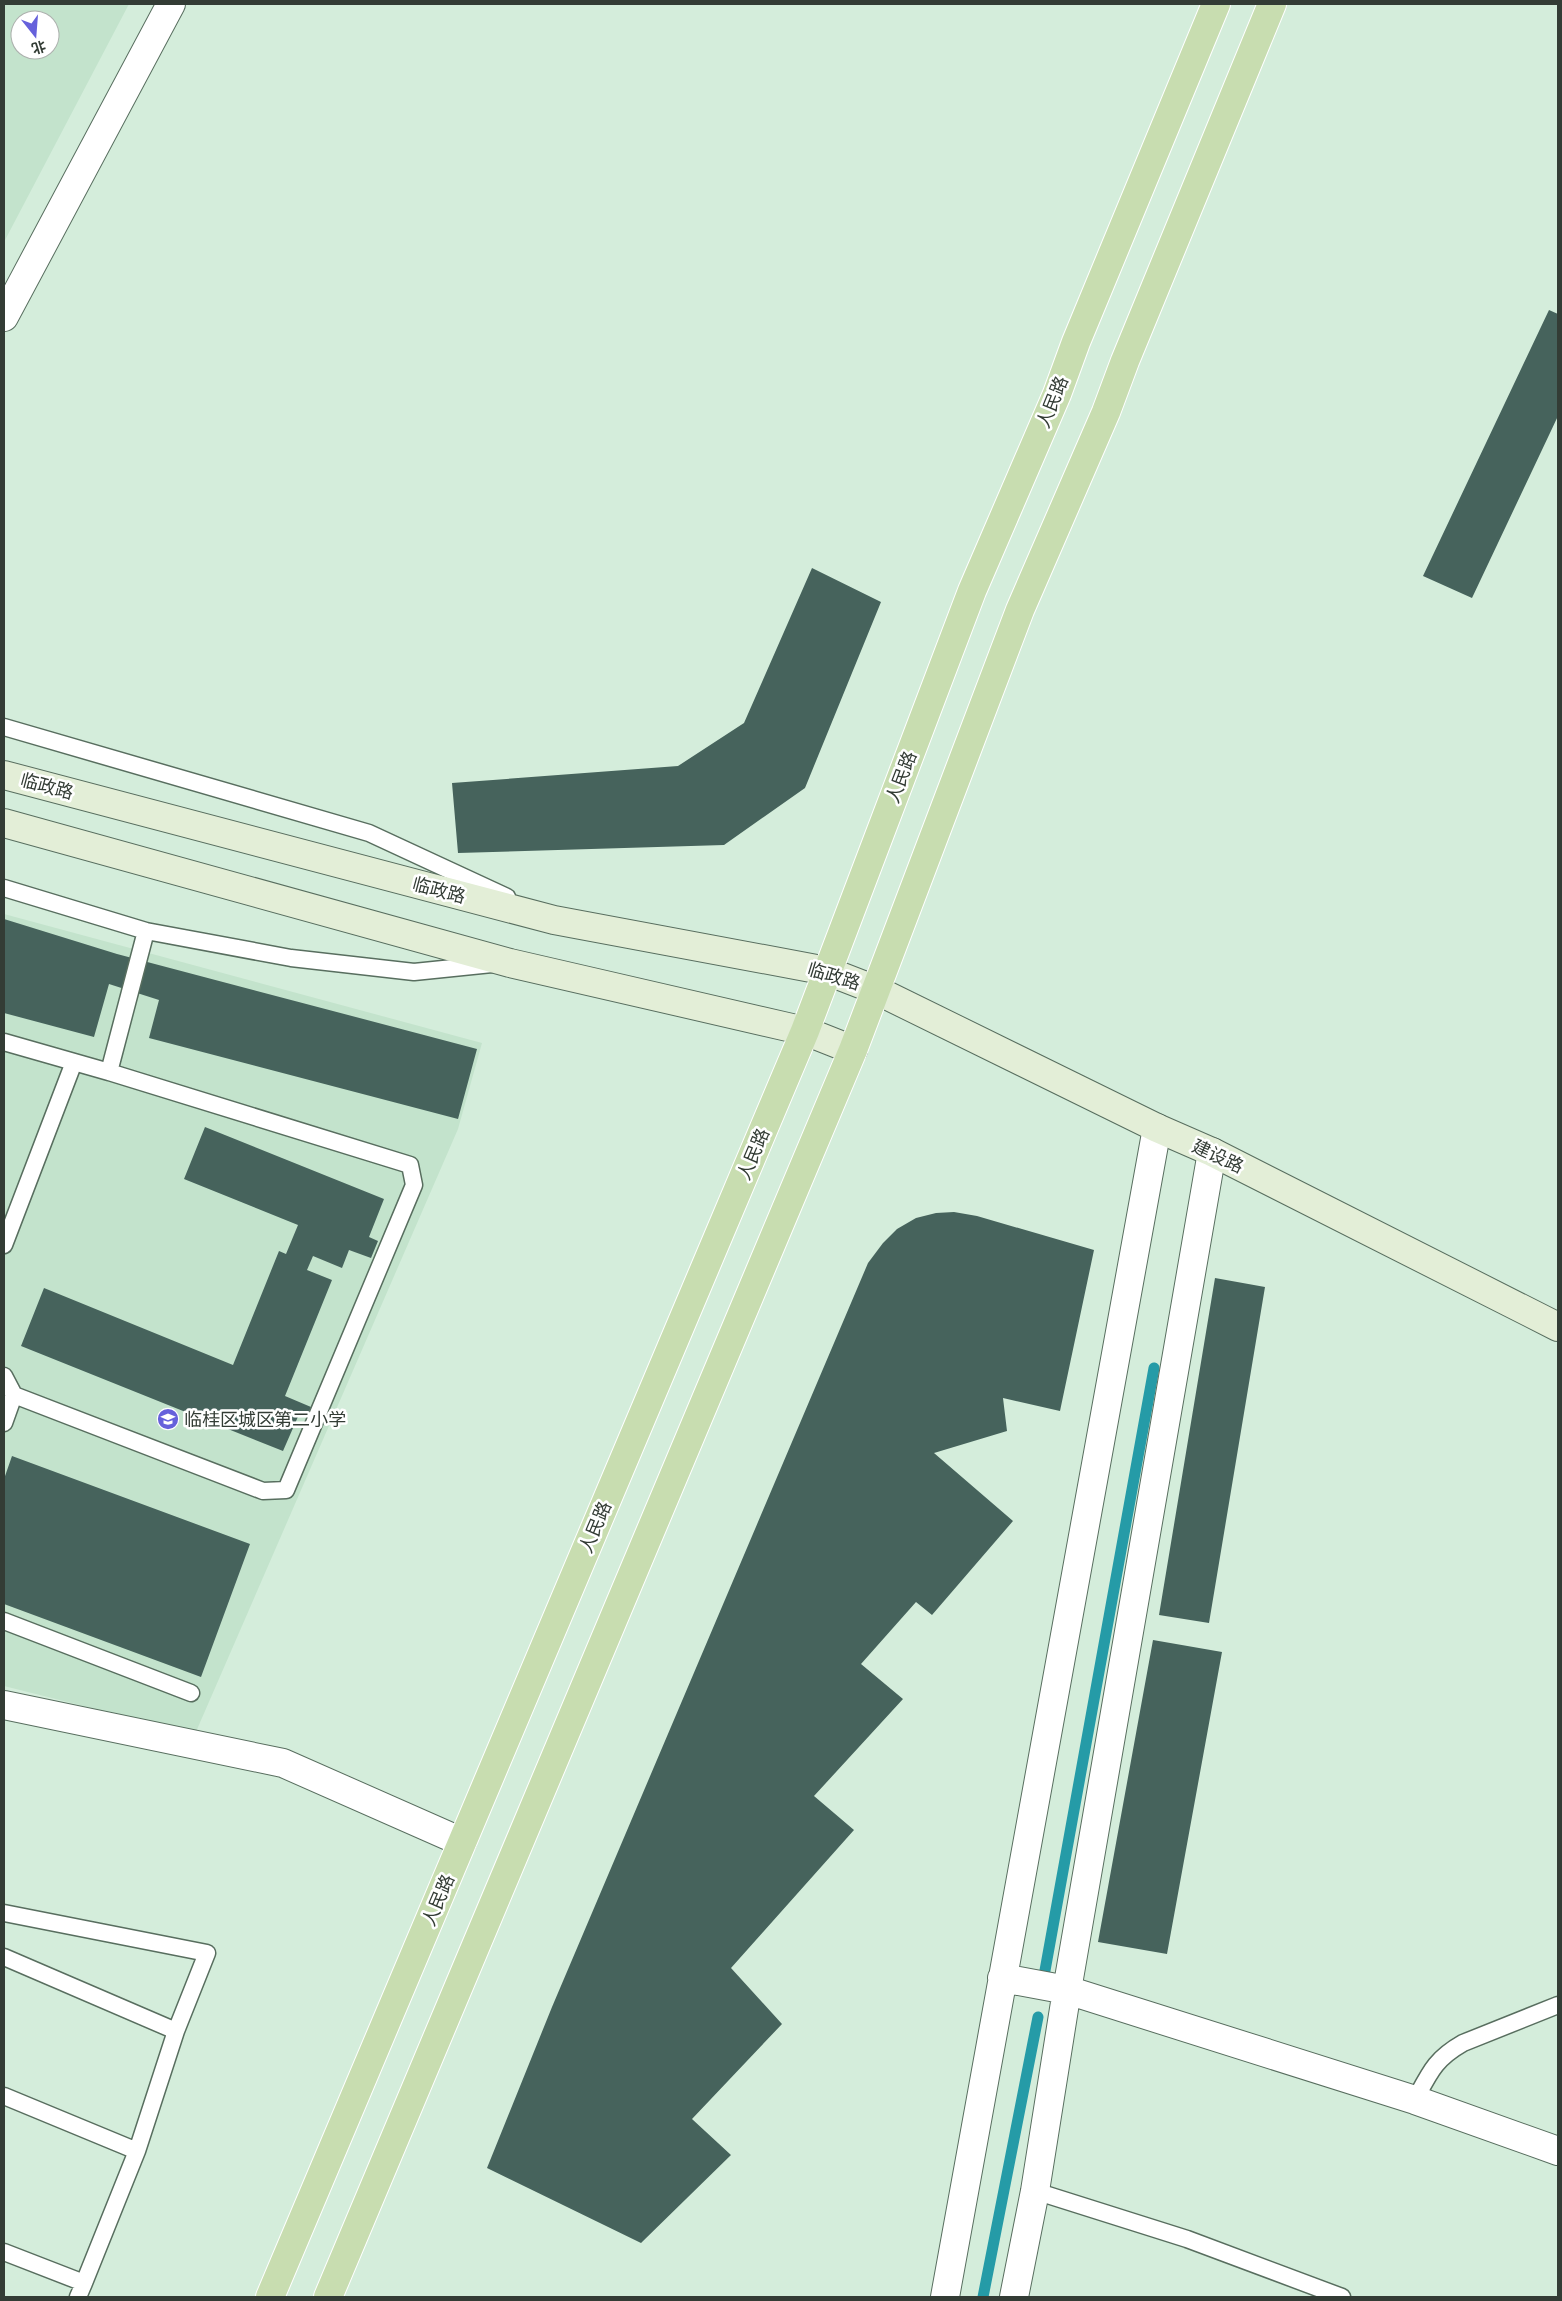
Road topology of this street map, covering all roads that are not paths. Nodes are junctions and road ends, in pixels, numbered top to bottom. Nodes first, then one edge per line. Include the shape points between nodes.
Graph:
1 (171, 4) edge
2 (1216, 4) edge
3 (1272, 4) edge
4 (4, 317) edge
5 (4, 727) edge
6 (4, 775) edge
7 (4, 823) edge
8 (4, 888) edge
9 (554, 920) junction
10 (146, 931) junction
11 (510, 962) junction
12 (827, 971) junction
13 (876, 990) junction
14 (805, 1031) junction
15 (4, 1042) edge
16 (853, 1050) junction
17 (74, 1062) junction
18 (109, 1072) junction
19 (1157, 1128) junction
20 (1212, 1152) junction
21 (4, 1245) edge
22 (1558, 1327) edge
23 (4, 1376) edge
24 (14, 1395) junction
25 (4, 1423) edge
26 (4, 1621) edge
27 (191, 1693) dead end
28 (4, 1705) edge
29 (462, 1842) junction
30 (4, 1913) edge
31 (4, 1957) edge
32 (1002, 1978) junction
33 (1067, 1990) junction
34 (1558, 2004) edge
35 (176, 2031) junction
36 (4, 2096) edge
37 (1415, 2100) junction
38 (137, 2151) junction
39 (1558, 2151) edge
40 (1035, 2191) junction
41 (4, 2252) edge
42 (81, 2290) edge
43 (270, 2297) edge
44 (328, 2297) edge
45 (945, 2297) edge
46 (1014, 2297) edge
47 (1342, 2297) edge

1 - 4 street
2 - 12 main road, 人民路 via 1057,394 972,591
3 - 13 main road via 1124,360 1106,412 1020,610
5 - 9 lane via 369,833
6 - 9 main road, 临政路
7 - 11 main road
8 - 10 lane
9 - 12 main road, 临政路
10 - 11 lane via 291,958 414,972
10 - 18 lane
11 - 14 main road
12 - 13 main road, 临政路
12 - 14 main road, 人民路
13 - 16 main road
13 - 19 main road, 建设路
14 - 16 main road
14 - 29 main road, 人民路
15 - 17 lane
16 - 44 main road
17 - 18 lane
17 - 21 lane
18 - 24 lane via 410,1165 414,1185 286,1490 263,1490
19 - 20 main road, 建设路
19 - 32 street
20 - 22 main road, 建设路
20 - 33 street
23 - 24 lane
24 - 25 lane
26 - 27 lane
28 - 29 street via 283,1763
29 - 43 main road, 人民路
30 - 35 lane via 208,1953
31 - 35 lane
32 - 33 street
32 - 45 street
33 - 37 street
33 - 40 street
34 - 37 lane via 1449,2051 1436,2061
35 - 38 lane
36 - 38 lane
37 - 39 street
38 - 42 lane
40 - 46 street
40 - 47 lane via 1187,2240
41 - 42 lane

